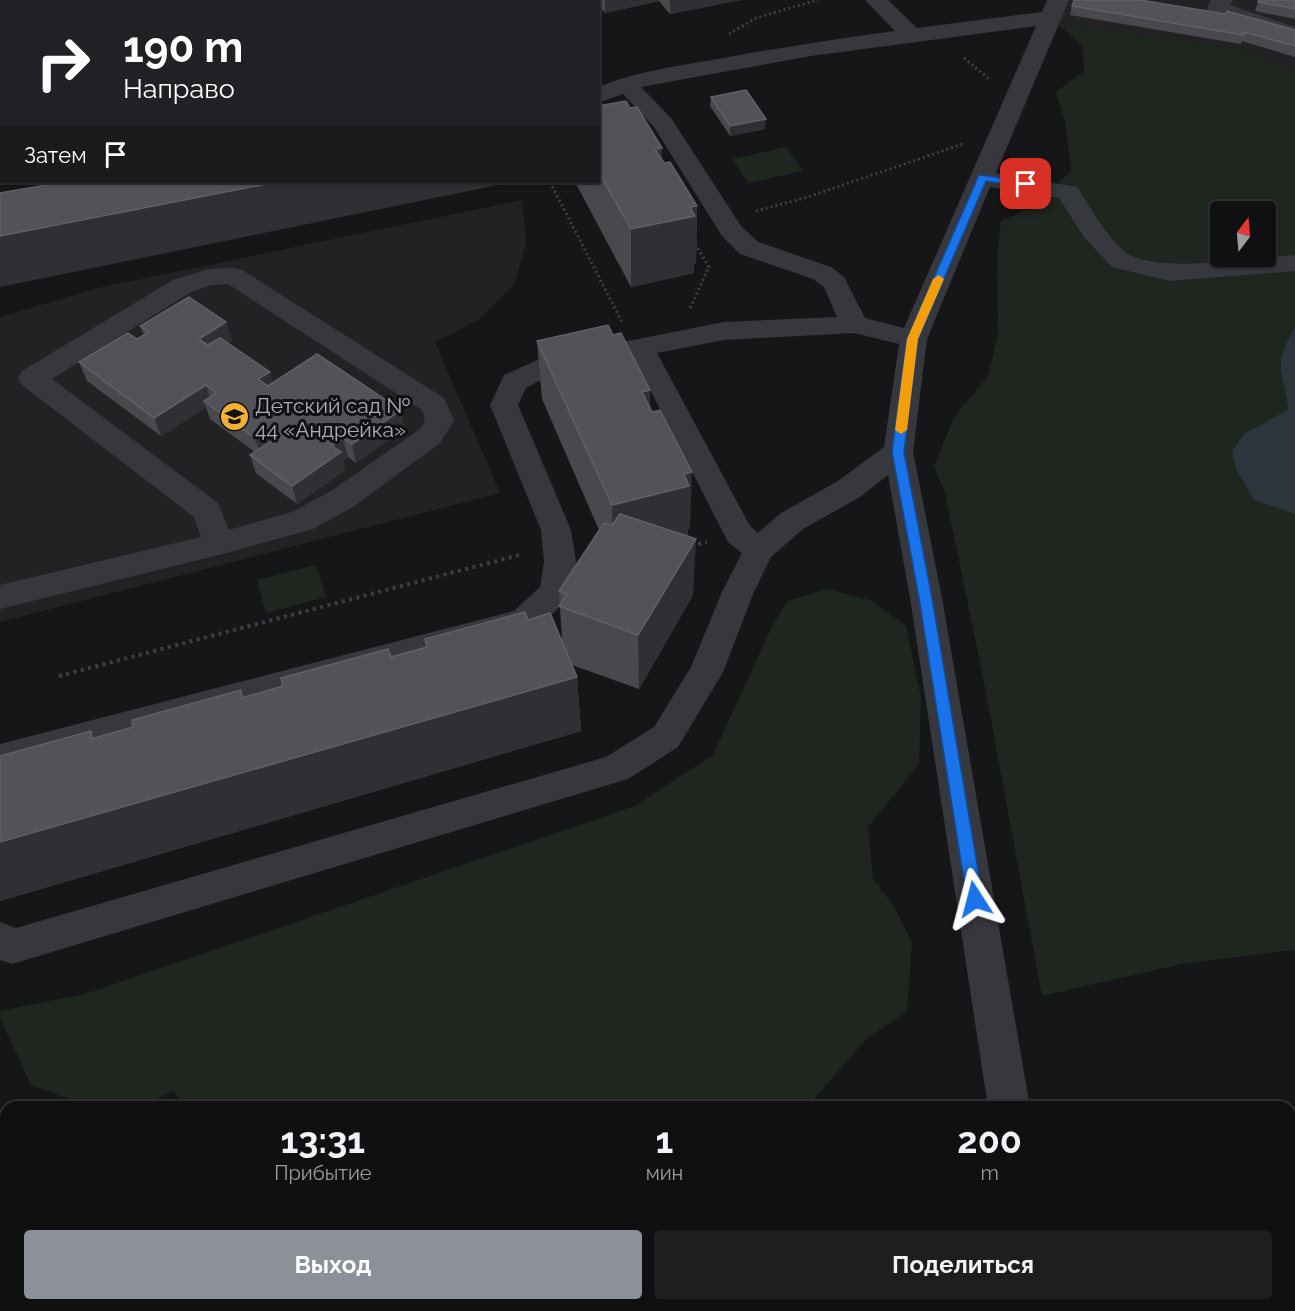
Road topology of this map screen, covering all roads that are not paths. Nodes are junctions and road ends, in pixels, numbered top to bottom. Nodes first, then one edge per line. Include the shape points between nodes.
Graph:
1 (876, 0) edge
2 (1222, 0) edge
3 (1055, 8) edge
4 (919, 34) junction
5 (1295, 34) edge
6 (626, 84) junction
7 (600, 95) edge
8 (982, 178) junction
9 (1295, 263) edge
10 (854, 324) junction
11 (913, 339) junction
12 (636, 349) junction
13 (898, 452) junction
14 (749, 542) junction
15 (219, 544) junction
16 (0, 597) edge
17 (0, 758) edge
18 (0, 939) edge
19 (1008, 1101) edge

1 - 4 street
2 - 5 street via 1218,8
3 - 4 street
3 - 8 street
4 - 6 street via 811,49
6 - 7 street
6 - 10 street via 663,123 731,231 749,248 822,273 835,283
8 - 9 street via 1068,192 1093,232 1121,261 1170,273
8 - 11 street
10 - 11 street
10 - 12 street via 826,329 724,331
11 - 13 street
12 - 14 street via 649,361
12 - 17 street via 542,367 514,382 504,405 556,530 560,562 555,592 524,621
13 - 14 street via 849,489
13 - 19 street via 926,598
14 - 18 street via 738,592 706,672 666,738 616,769 12,947
15 - 15 street via 302,521 342,499 430,436 440,421 434,405 233,276 209,277 182,286 32,378 207,511
15 - 16 street

